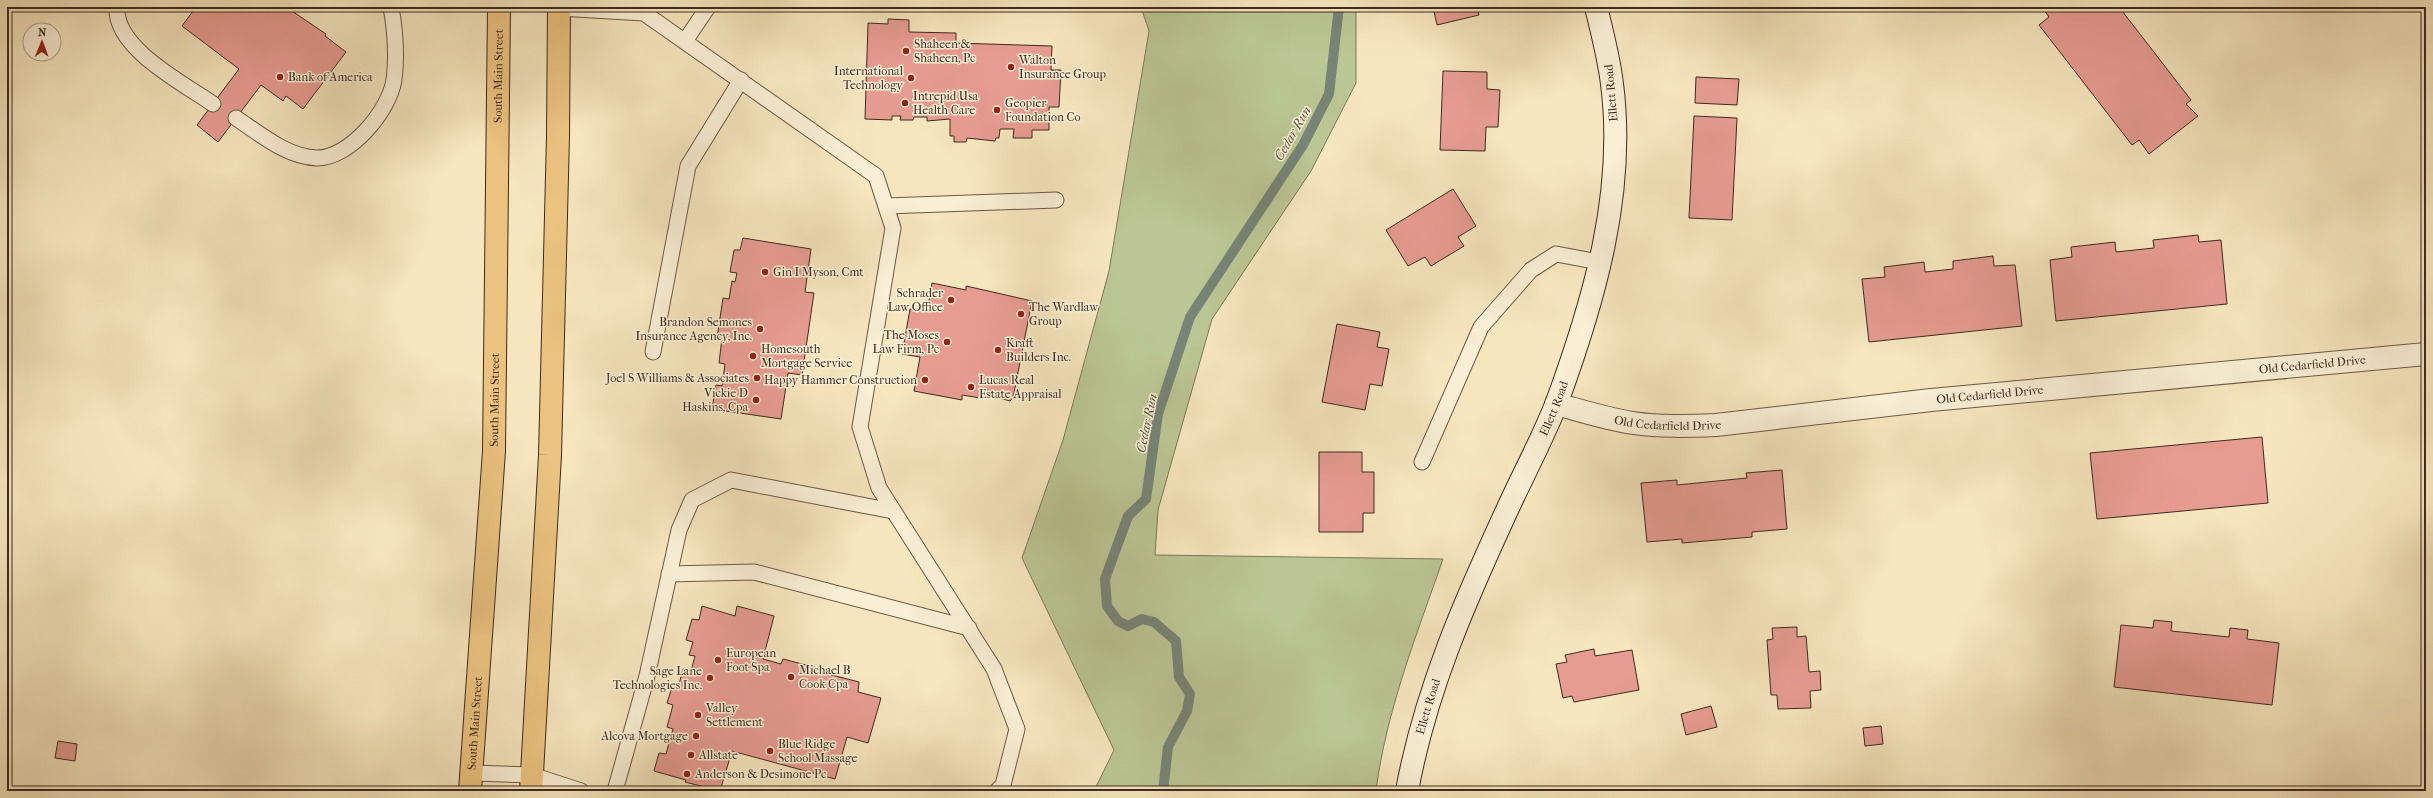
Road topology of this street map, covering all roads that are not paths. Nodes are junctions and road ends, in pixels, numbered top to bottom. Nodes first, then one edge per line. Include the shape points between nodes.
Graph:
1 (391, 7) edge
2 (499, 7) edge
3 (559, 7) edge
4 (708, 7) edge
5 (1596, 7) edge
6 (117, 12) edge
7 (685, 41) junction
8 (741, 80) junction
9 (213, 104) dead end
10 (236, 118) dead end
11 (1056, 200) dead end
12 (886, 206) junction
13 (1600, 262) junction
14 (653, 352) dead end
15 (2426, 354) edge
16 (1556, 404) junction
17 (1422, 462) dead end
18 (893, 511) junction
19 (669, 574) junction
20 (969, 628) junction
21 (471, 782) edge
22 (532, 783) edge
23 (581, 791) edge
24 (615, 791) edge
25 (997, 791) edge
26 (1407, 791) edge

1 - 10 lane via 394,24 394,81 383,108 364,134 343,150 318,158 288,151
2 - 21 main road, South Main Street via 494,451
3 - 7 lane via 644,13
3 - 22 main road via 550,455
4 - 7 lane
5 - 13 street, Ellett Road via 1613,86 1615,162 1613,190
6 - 9 lane via 137,51
7 - 8 lane
8 - 12 lane via 876,176
8 - 14 lane via 688,166
11 - 12 lane
12 - 18 lane via 894,228 860,427 879,488
13 - 16 street, Ellett Road
13 - 17 lane via 1556,254 1531,270 1510,292 1480,327
15 - 16 street, Old Cedarfield Drive via 1931,400 1716,425 1634,423
16 - 26 street, Ellett Road via 1471,588 1449,642 1422,727
18 - 19 lane via 731,480 692,500 679,530
18 - 20 lane
19 - 20 lane via 754,572
19 - 24 lane via 647,676
20 - 25 lane via 994,669 1017,729 1003,785
21 - 22 lane
22 - 23 lane

